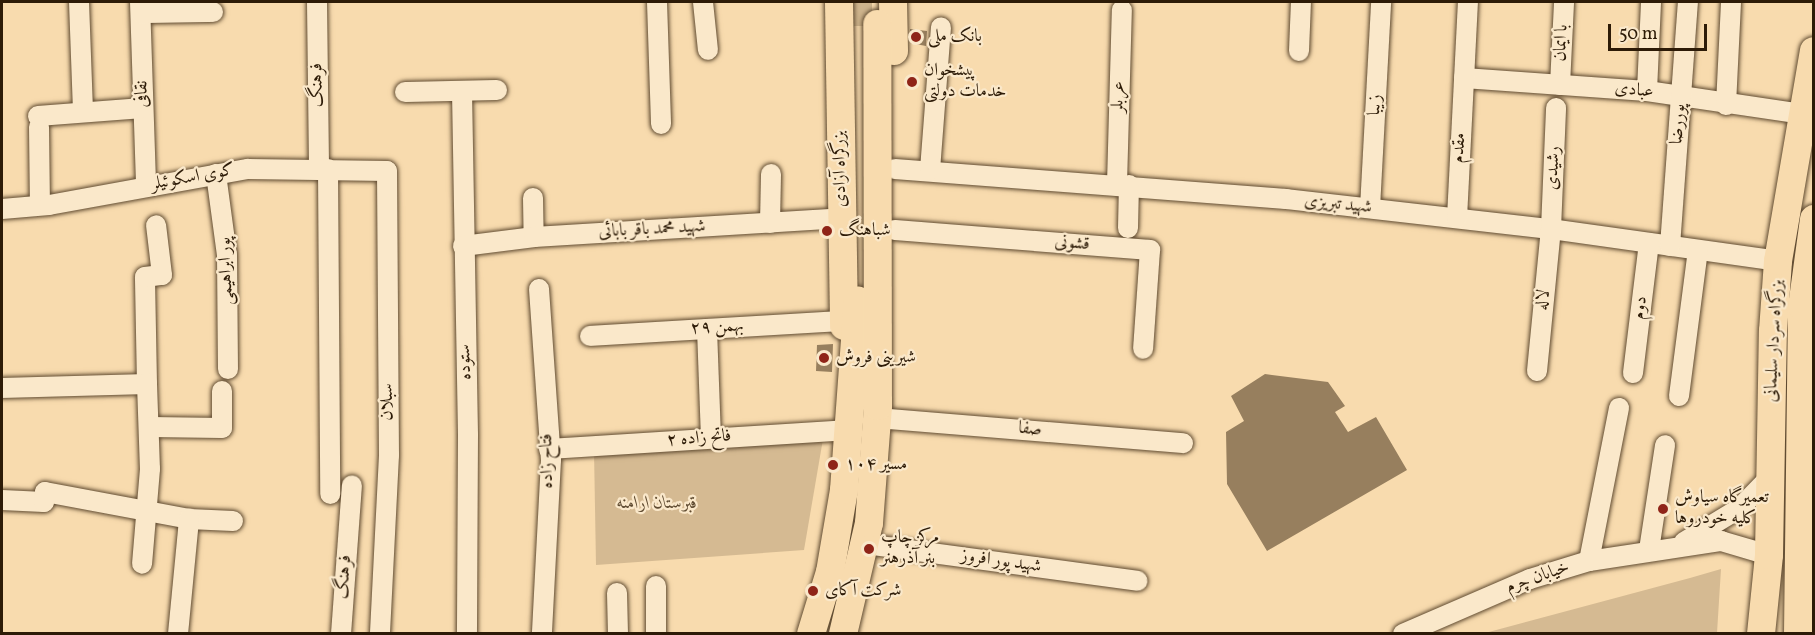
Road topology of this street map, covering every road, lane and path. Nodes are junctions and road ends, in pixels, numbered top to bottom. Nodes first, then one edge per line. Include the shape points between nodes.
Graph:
1 (79, 2) edge
2 (317, 2) edge
3 (657, 2) edge
4 (703, 2) edge
5 (1301, 2) edge
6 (1381, 2) edge
7 (1468, 2) edge
8 (1564, 2) edge
9 (1651, 2) edge
10 (1688, 2) edge
11 (1731, 2) edge
12 (839, 3) tunnel mouth
13 (140, 7) edge
14 (1122, 10) dead end
15 (213, 12) dead end
16 (882, 12) edge
17 (941, 27) dead end
18 (708, 50) dead end
19 (1299, 51) dead end
20 (1814, 51) edge
21 (1464, 78) junction
22 (1560, 85) junction
23 (496, 90) dead end
24 (462, 91) junction
25 (1647, 91) junction
26 (405, 92) dead end
27 (1681, 98) junction
28 (1726, 105) junction
29 (143, 108) junction
30 (1556, 108) dead end
31 (83, 112) junction
32 (1803, 114) junction
33 (661, 124) dead end
34 (324, 169) junction
35 (895, 169) junction
36 (930, 170) junction
37 (387, 171) joint
38 (216, 174) junction
39 (771, 174) dead end
40 (1123, 185) junction
41 (146, 187) junction
42 (533, 198) dead end
43 (40, 205) junction
44 (1370, 208) junction
45 (2, 209) edge
46 (842, 218) junction
47 (1456, 218) junction
48 (1814, 219) edge
49 (770, 223) junction
50 (156, 225) dead end
51 (1128, 228) dead end
52 (1551, 229) junction
53 (895, 230) junction
54 (534, 237) junction
55 (1649, 243) junction
56 (463, 246) junction
57 (1670, 246) junction
58 (1698, 250) junction
59 (1779, 261) junction
60 (539, 289) dead end
61 (1808, 307) edge
62 (844, 321) junction
63 (707, 329) junction
64 (590, 336) dead end
65 (1143, 349) dead end
66 (228, 369) dead end
67 (1537, 371) dead end
68 (1633, 373) dead end
69 (147, 384) junction
70 (2, 388) edge
71 (222, 391) dead end
72 (1679, 396) dead end
73 (1619, 408) dead end
74 (864, 415) junction
75 (150, 427) junction
76 (711, 438) junction
77 (1182, 443) dead end
78 (1665, 445) dead end
79 (549, 448) junction
80 (1770, 477) junction
81 (352, 485) dead end
82 (330, 494) dead end
83 (2, 500) edge
84 (146, 509) junction
85 (1807, 513) edge
86 (189, 519) junction
87 (233, 521) dead end
88 (865, 544) junction
89 (1679, 545) junction
90 (1649, 550) junction
91 (1769, 555) junction
92 (1589, 561) junction
93 (142, 564) dead end
94 (1137, 581) dead end
95 (656, 586) dead end
96 (617, 593) dead end
97 (178, 633) edge
98 (341, 633) edge
99 (380, 633) edge
100 (467, 633) edge
101 (542, 633) edge
102 (618, 633) edge
103 (656, 633) edge
104 (812, 633) edge
105 (843, 633) edge
106 (1403, 633) edge
107 (1761, 633) edge
108 (1798, 633) edge

1 - 31 street
2 - 34 street, فرهنگ
3 - 33 street
4 - 18 street
5 - 19 street
6 - 44 street, زیبا
7 - 21 street
8 - 22 street, با ایمان
9 - 25 street
10 - 27 street, پوررضا
11 - 28 street
12 - 46 highway, بزرگراه آزادی
13 - 15 street
13 - 29 street, نقافی
14 - 40 street, عربلر
16 - 35 highway, بزرگراه آزادی
16 - 74 highway, بزرگراه آزادی
17 - 36 street
20 - 32 highway, بزرگراه سردار سلیمانی
21 - 22 street, عبادی
21 - 47 street, مقدم
22 - 25 street, عبادی
23 - 24 street
24 - 26 street
24 - 56 street, ستوده
25 - 27 street, عبادی
27 - 28 street, عبادی
27 - 57 street, پوررضا
28 - 32 street, عبادی
29 - 31 street
29 - 41 street, نقافی
30 - 52 street, رشیدی
31 - 43 street via 38,122
32 - 59 highway, بزرگراه سردار سلیمانی
34 - 37 street, کوی اسکوئیلر
34 - 38 street, کوی اسکوئیلر via 248,169
34 - 82 street, فرهنگ
35 - 36 street, شهید تبریزی
35 - 53 highway, بزرگراه آزادی
36 - 40 street, شهید تبریزی
37 - 99 street, سبلان via 388,524
38 - 41 street, کوی اسکوئیلر
38 - 66 street, پور ابراهیمی via 227,255
39 - 49 street
40 - 44 street, شهید تبریزی
40 - 51 street, عربلر
41 - 43 street, کوی اسکوئیلر
42 - 54 street
43 - 45 street, کوی اسکوئیلر
44 - 47 street, شهید تبریزی
46 - 49 street, شهید محمد باقر بابائی
46 - 62 highway, بزرگراه آزادی
47 - 52 street, شهید تبریزی
48 - 61 highway, بزرگراه سردار سلیمانی
49 - 54 street, شهید محمد باقر بابائی
50 - 69 street via 162,275 145,277
52 - 55 street, شهید تبریزی
52 - 67 street, لاله
53 - 65 street, قشونی via 1150,250
53 - 74 highway, بزرگراه آزادی via 895,320
54 - 56 street, شهید محمد باقر بابائی
55 - 57 street, شهید تبریزی
55 - 68 street, دوم
56 - 100 street, ستوده via 468,435
57 - 58 street, شهید تبریزی
58 - 59 street, شهید تبریزی
58 - 72 street
59 - 80 highway, بزرگراه سردار سلیمانی
60 - 79 street, فتاح زاده
61 - 85 highway, بزرگراه سردار سلیمانی
62 - 63 street, ۲۹ بهمن
62 - 74 highway, بزرگراه آزادی
63 - 64 street, ۲۹ بهمن
63 - 76 street
69 - 70 street
69 - 75 street
71 - 75 street via 222,428
73 - 92 street
74 - 76 street, فاتح زاده ۲
74 - 77 street, صفا
74 - 88 highway, بزرگراه آزادی
74 - 104 highway, بزرگراه آزادی via 844,490 830,572
75 - 84 street
76 - 79 street, فاتح زاده ۲
78 - 90 street
79 - 101 street, فتاح زاده
80 - 89 street via 1740,508
80 - 91 highway, بزرگراه سردار سلیمانی
81 - 98 street, فرهنگ
83 - 84 street via 44,502 45,492
84 - 86 street
84 - 93 street
85 - 108 highway, بزرگراه سردار سلیمانی
86 - 87 street
86 - 97 street
88 - 94 street, شهید پور افروز
88 - 105 highway, بزرگراه آزادی
89 - 90 street, خیابان چرم
89 - 91 street, خیابان چرم via 1721,541
90 - 92 street, خیابان چرم
91 - 107 highway, بزرگراه سردار سلیمانی
92 - 106 street, خیابان چرم via 1530,579
95 - 103 street
96 - 102 street

